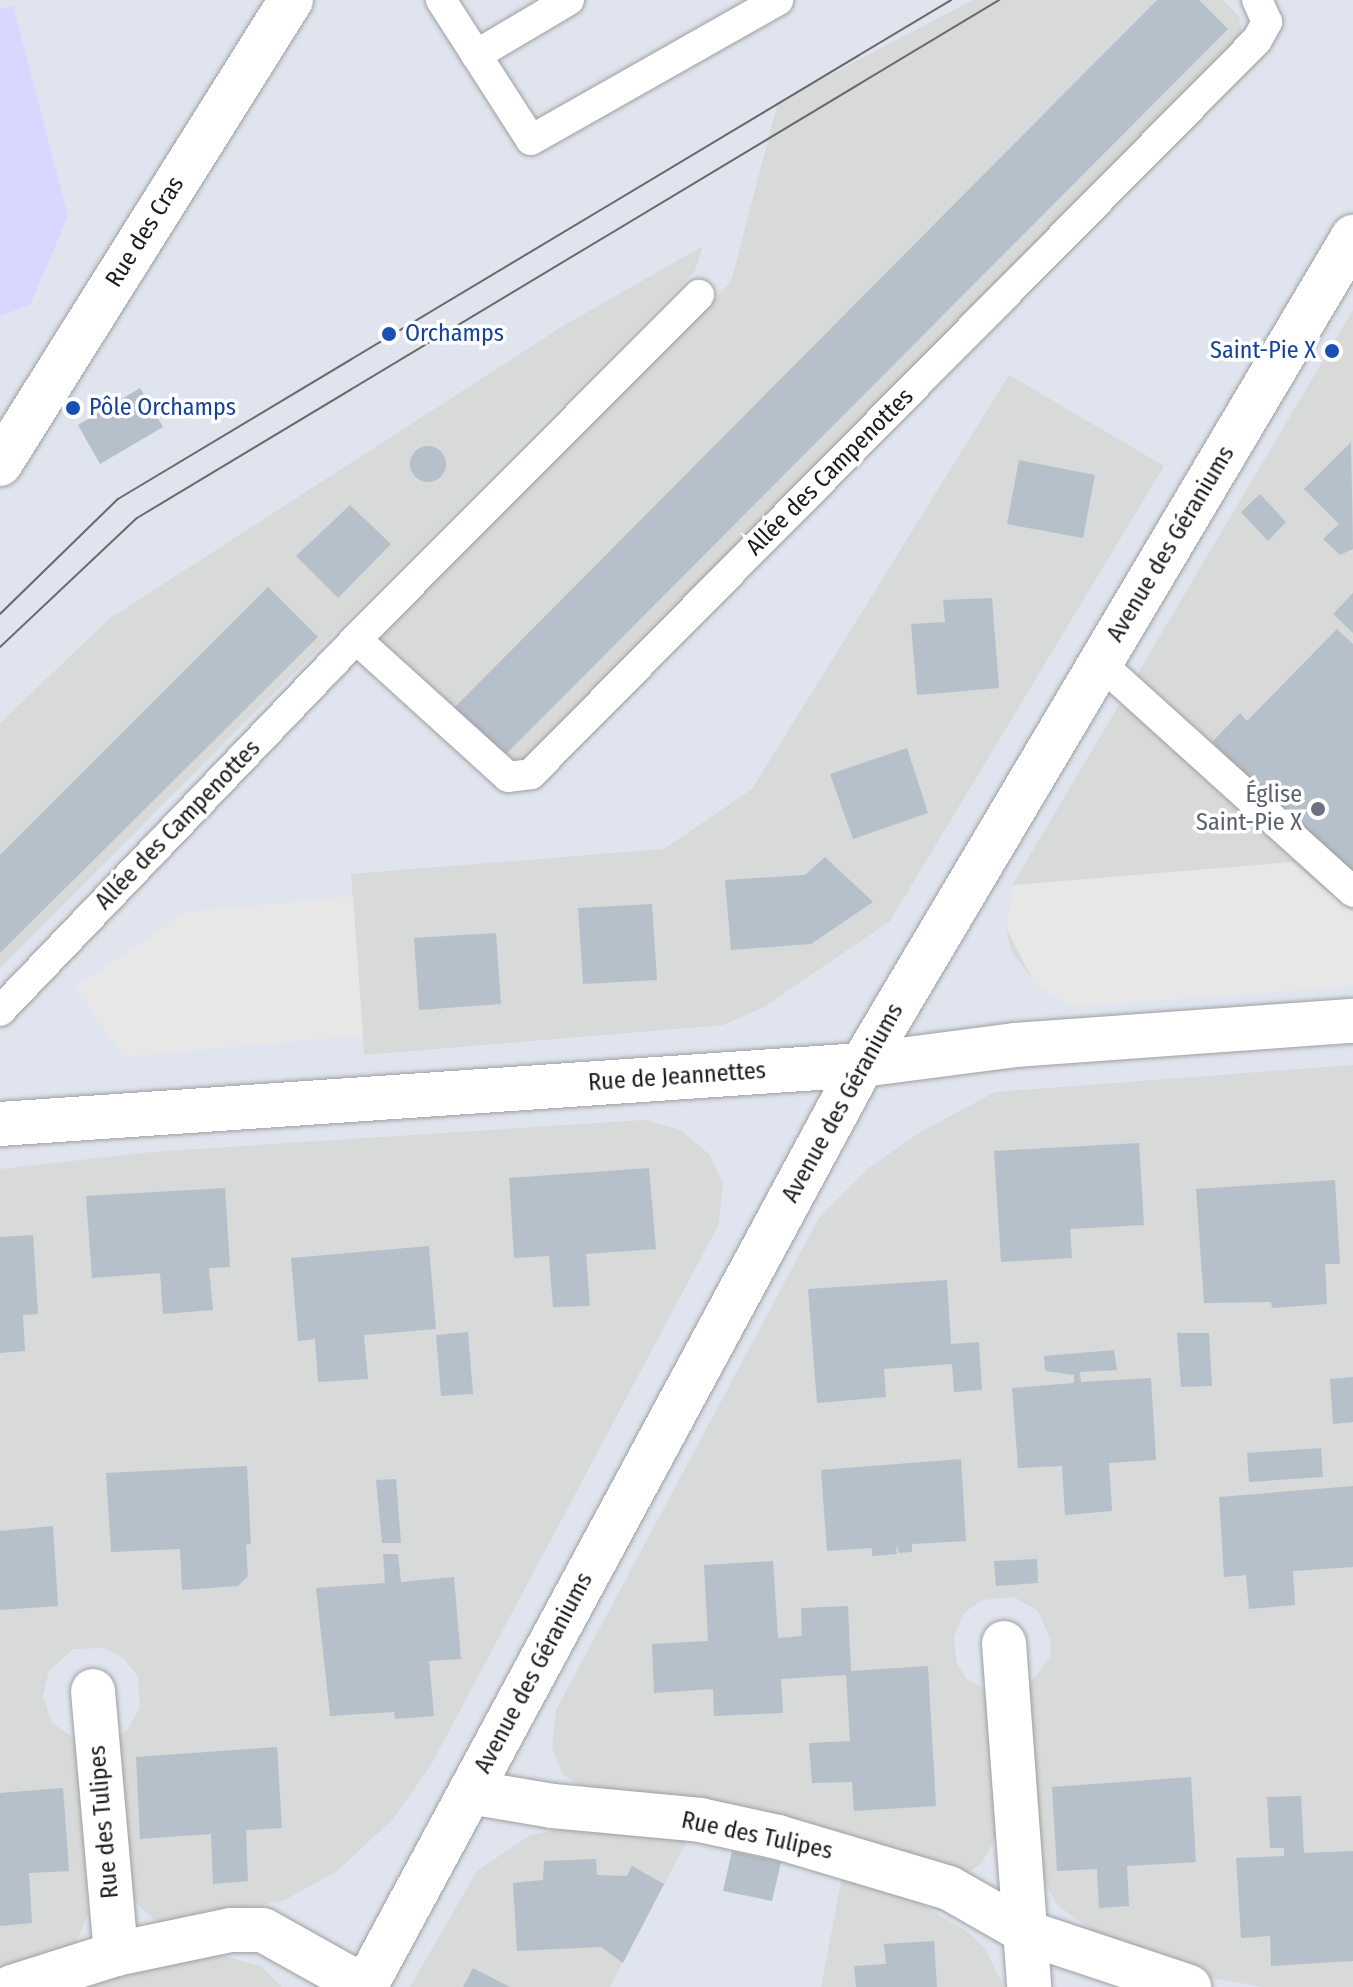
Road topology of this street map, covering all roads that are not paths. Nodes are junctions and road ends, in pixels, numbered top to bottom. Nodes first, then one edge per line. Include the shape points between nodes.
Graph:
1 (291, 0) edge
2 (441, 0) edge
3 (569, 0) edge
4 (778, 0) edge
5 (1257, 0) edge
6 (476, 55) junction
7 (1353, 237) edge
8 (699, 295) dead end
9 (0, 464) edge
10 (356, 639) junction
11 (1101, 664) junction
12 (1353, 892) edge
13 (0, 1011) edge
14 (1353, 1021) edge
15 (862, 1065) junction
16 (0, 1124) edge
17 (1004, 1643) dead end
18 (93, 1691) dead end
19 (470, 1792) junction
20 (1028, 1933) junction
21 (116, 1954) junction
22 (12, 1987) edge
23 (365, 1987) edge
24 (1029, 1987) edge
25 (1189, 1987) edge

1 - 9 street, Rue des Cras
2 - 6 lane
3 - 6 lane
4 - 6 lane via 531,140
5 - 10 lane, Allée des Campenottes via 1267,22 1257,40 531,774 508,777
7 - 11 street, Avenue des Géraniums
8 - 10 lane, Allée des Campenottes
10 - 13 lane, Allée des Campenottes
11 - 12 lane
11 - 15 street, Avenue des Géraniums
14 - 15 street, Rue de Jeannettes via 1015,1045
15 - 16 street, Rue de Jeannettes
15 - 19 street, Avenue des Géraniums
17 - 20 street
18 - 21 street, Rue des Tulipes
19 - 20 street, Rue des Tulipes via 700,1820 778,1837 949,1888
19 - 23 street, Avenue des Géraniums
20 - 24 street
20 - 25 street, Rue des Tulipes
21 - 22 street
21 - 23 street via 231,1930 263,1930

